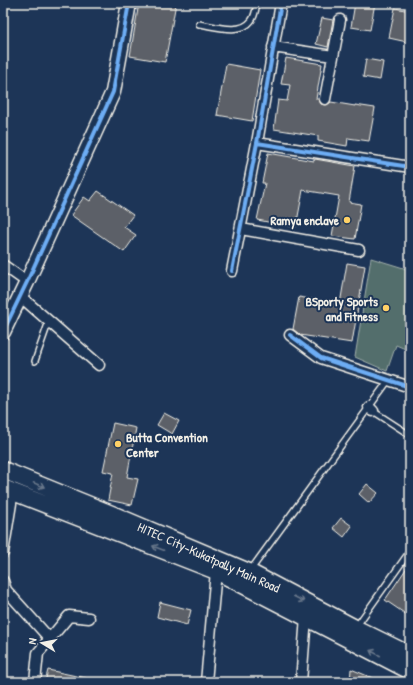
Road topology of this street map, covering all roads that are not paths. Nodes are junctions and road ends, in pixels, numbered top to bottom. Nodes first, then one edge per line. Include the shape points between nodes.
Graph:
1 (129, 3) edge
2 (257, 3) edge
3 (281, 3) edge
4 (340, 20) dead end
5 (199, 24) dead end
6 (273, 47) junction
7 (333, 56) junction
8 (324, 99) dead end
9 (257, 143) junction
10 (410, 166) edge
11 (241, 229) junction
12 (359, 250) dead end
13 (3, 265) edge
14 (232, 271) dead end
15 (27, 282) junction
16 (20, 296) junction
17 (49, 321) junction
18 (3, 332) edge
19 (290, 335) dead end
20 (35, 361) dead end
21 (99, 365) dead end
22 (388, 381) junction
23 (410, 387) edge
24 (371, 409) junction
25 (410, 435) edge
26 (3, 470) edge
27 (5, 489) edge
28 (410, 551) edge
29 (3, 553) edge
30 (216, 571) junction
31 (249, 572) junction
32 (3, 581) edge
33 (306, 617) junction
34 (90, 618) dead end
35 (355, 628) junction
36 (50, 639) junction
37 (410, 655) edge
38 (410, 671) edge
39 (35, 682) edge
40 (206, 682) edge
41 (301, 682) edge

1 - 15 street via 113,92
2 - 5 lane via 252,21 246,27 238,29
3 - 6 street
4 - 7 street
6 - 7 street
6 - 9 street
7 - 8 street
9 - 10 street
9 - 11 street
11 - 12 street
11 - 14 street
13 - 15 street
15 - 16 street
16 - 17 street
16 - 18 street
17 - 20 lane
17 - 21 street
19 - 22 street via 321,358
22 - 23 street
22 - 24 lane
24 - 25 lane
24 - 31 lane
26 -> 31 main road, HITEC City–Kukatpally Main Road
27 - 29 street
30 -> 27 main road, HITEC City–Kukatpally Main Road
28 - 35 lane
30 - 33 main road, HITEC City–Kukatpally Main Road
30 - 40 street
31 -> 35 main road, HITEC City–Kukatpally Main Road
32 - 36 street via 6,590
38 -> 33 main road, HITEC City–Kukatpally Main Road
33 - 41 street
34 - 36 street via 69,616
35 - 37 main road, HITEC City–Kukatpally Main Road
36 - 39 street via 38,652

